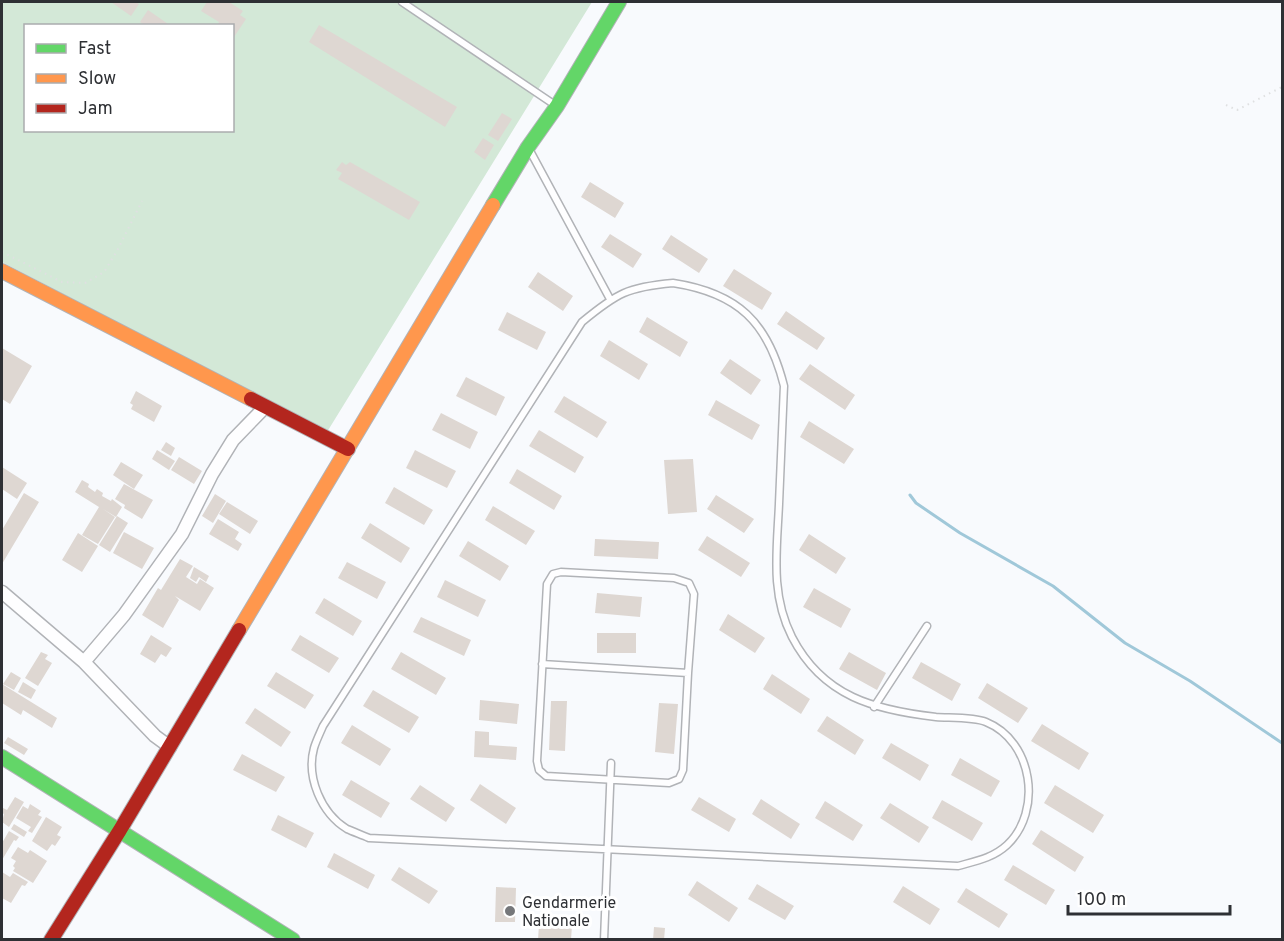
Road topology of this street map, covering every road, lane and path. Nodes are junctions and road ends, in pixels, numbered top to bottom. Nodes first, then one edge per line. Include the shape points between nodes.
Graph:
1 (402, 2) edge
2 (619, 2) edge
3 (1282, 87) edge
4 (1226, 105) dead end
5 (557, 106) junction
6 (528, 147) junction
7 (142, 201) dead end
8 (2, 252) edge
9 (2, 271) edge
10 (610, 299) junction
11 (265, 406) junction
12 (348, 449) junction
13 (2, 592) edge
14 (927, 626) dead end
15 (84, 662) junction
16 (542, 664) junction
17 (687, 673) junction
18 (874, 707) junction
19 (170, 747) junction
20 (2, 757) edge
21 (611, 763) dead end
22 (610, 780) junction
23 (120, 830) junction
24 (607, 849) junction
25 (51, 939) edge
26 (293, 939) edge
27 (604, 939) edge

1 - 5 lane
2 - 5 street
3 - 4 path via 1237,110
5 - 6 street
6 - 10 lane
6 - 12 street
7 - 8 path via 104,272 85,283 62,282
9 - 11 street
10 - 18 lane via 645,286 674,283 697,287 726,298 764,334 777,359 784,386 775,576 781,609 793,638 816,670 840,690
10 - 24 lane via 582,322 323,726 314,750 313,774 323,805 334,818 369,838
11 - 12 street
11 - 15 street via 233,440 182,534 124,615
12 - 19 street
13 - 15 street
14 - 18 lane
15 - 19 street
16 - 17 lane
16 - 17 lane via 548,584 553,574 674,578 689,583 694,594
16 - 22 lane via 539,770 546,776
17 - 22 lane via 683,770 679,779 669,783
18 - 24 lane via 985,722 1001,731 1015,746 1026,768 1030,794 1025,818 1008,844 990,857 958,866
19 - 23 street
20 - 23 street
21 - 22 lane
22 - 24 lane
23 - 25 street
23 - 26 street
24 - 27 lane

